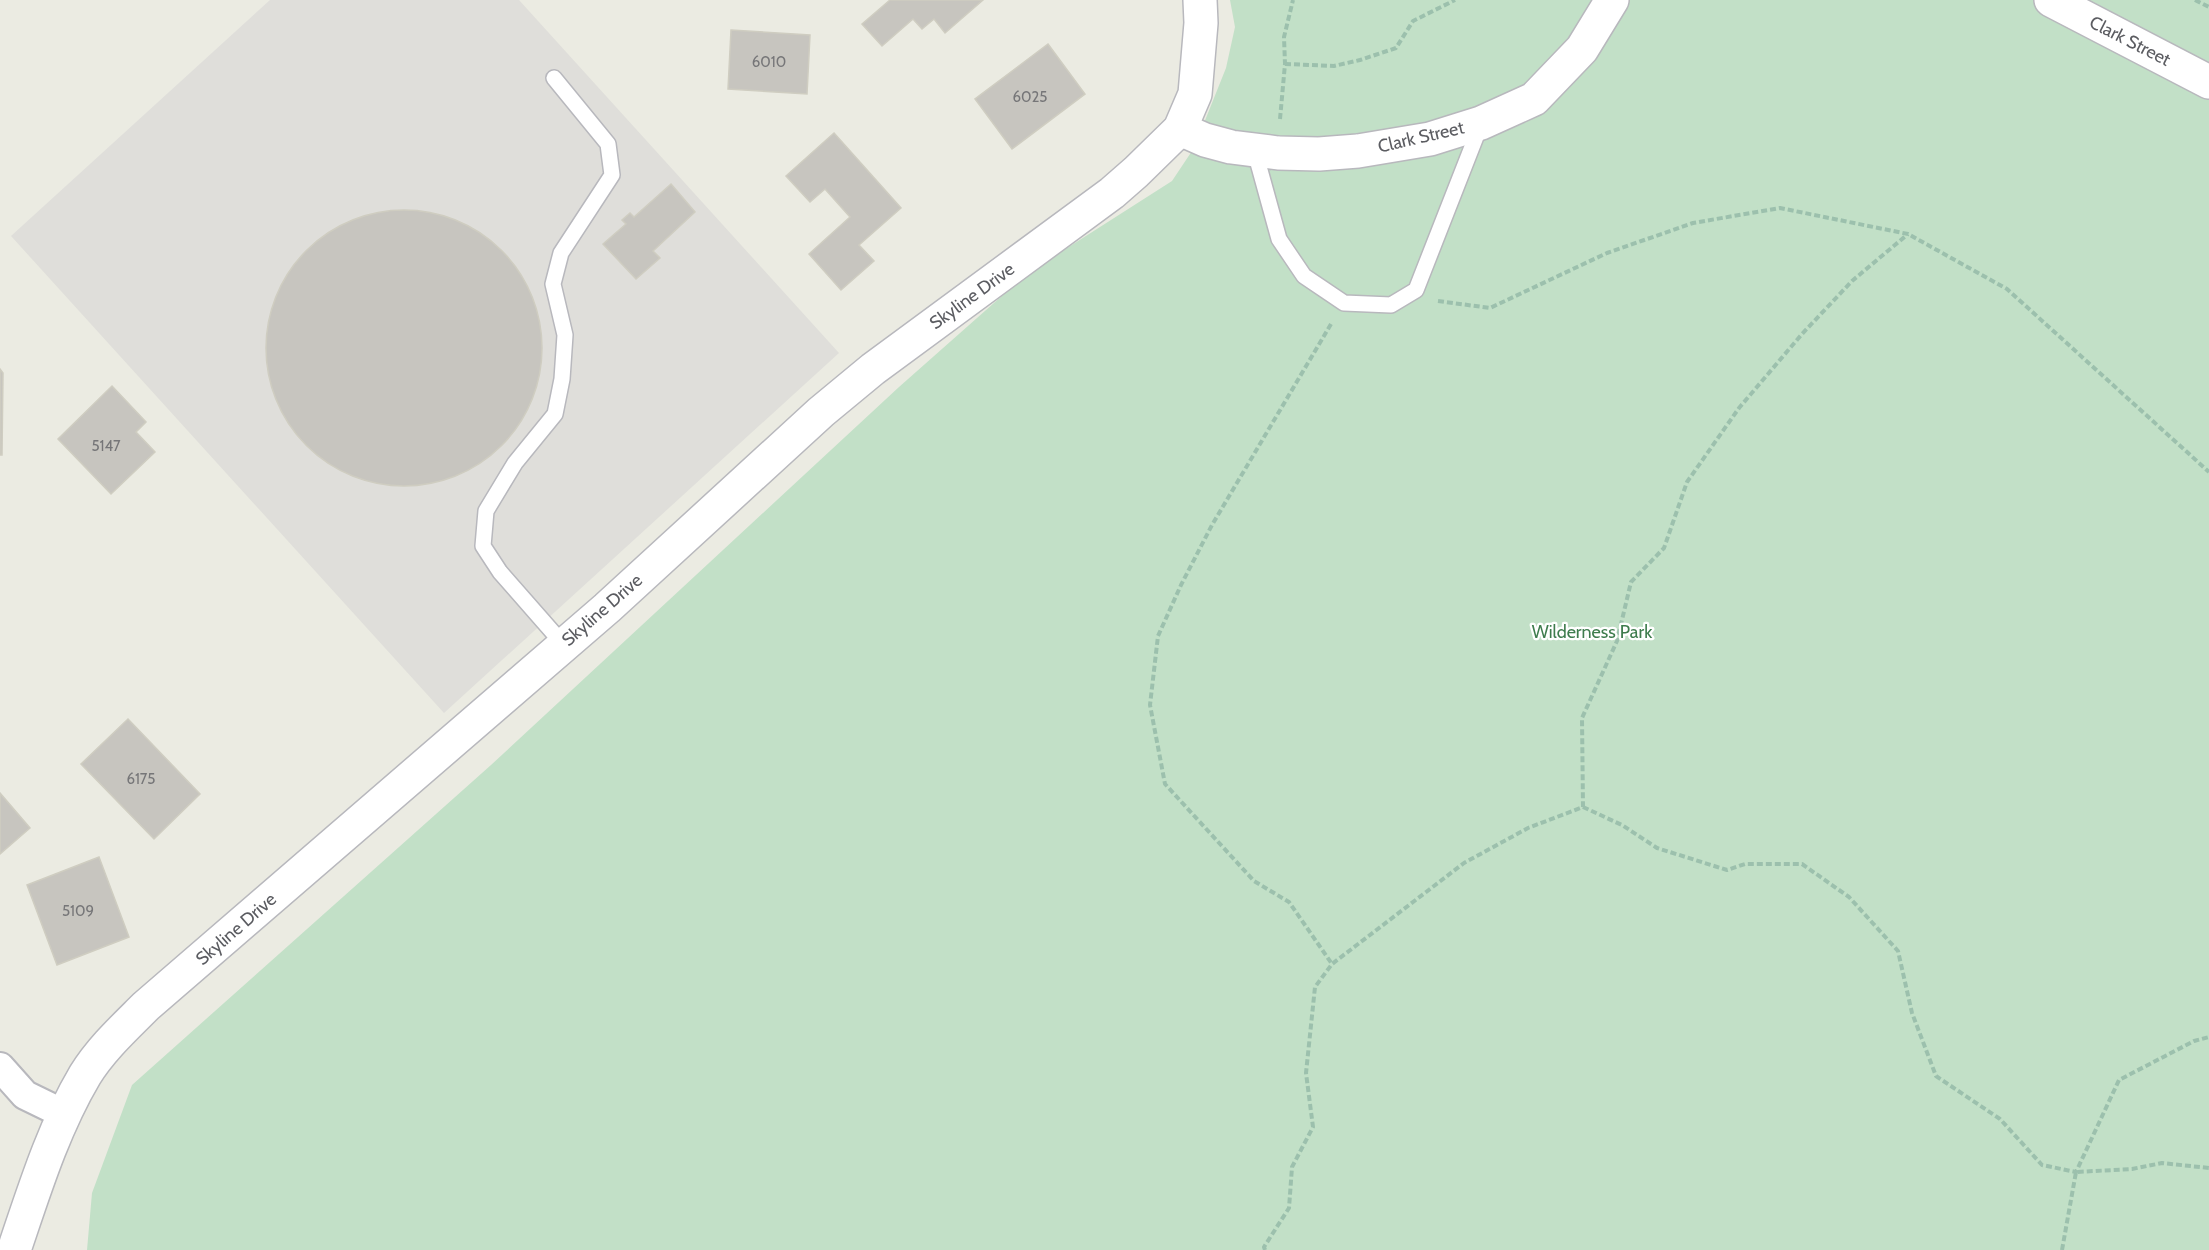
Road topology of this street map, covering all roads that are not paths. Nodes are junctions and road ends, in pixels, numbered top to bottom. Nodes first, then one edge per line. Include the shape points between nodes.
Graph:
1 (1200, 0) edge
2 (1612, 0) edge
3 (2051, 0) edge
4 (554, 78) dead end
5 (2209, 82) edge
6 (1481, 123) junction
7 (1180, 129) junction
8 (1267, 152) junction
9 (564, 645) junction
10 (0, 1067) edge
11 (64, 1114) junction
12 (14, 1250) edge

1 - 7 street, Skyline Drive via 1195,94
2 - 6 street, Clark Street via 1582,49 1534,99
3 - 5 street, Clark Street
4 - 9 lane via 608,144 612,175 561,253 553,284 565,335 555,414 515,463 486,511 483,546 500,572
6 - 8 street, Clark Street via 1391,146 1319,154
6 - 8 lane via 1416,290 1391,305 1344,303 1304,276 1279,239
7 - 8 street, Clark Street via 1218,144
7 - 9 street, Skyline Drive via 1112,193 873,369 821,412
9 - 11 street, Skyline Drive via 146,1006 103,1051
10 - 11 street via 25,1095
11 - 12 street, Skyline Drive

